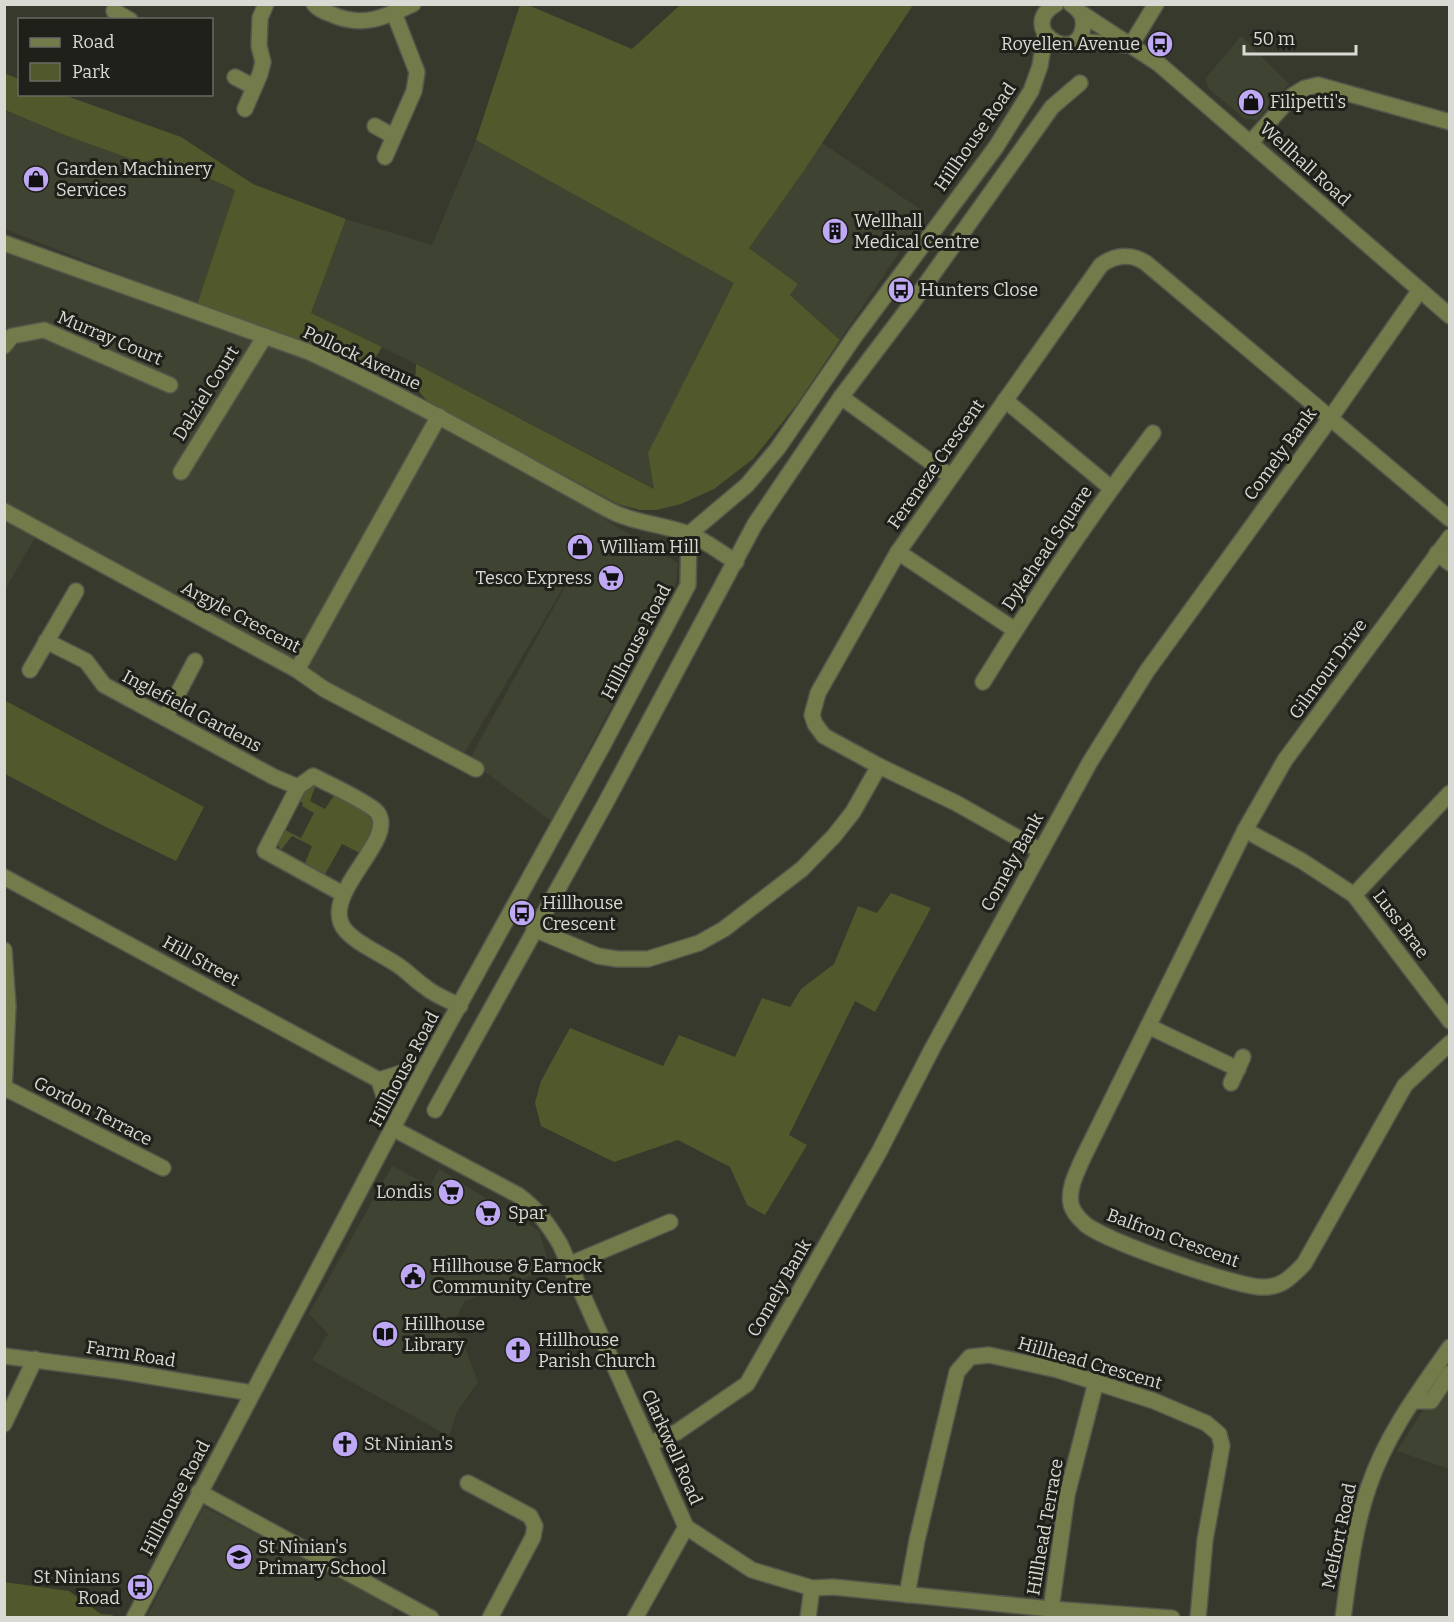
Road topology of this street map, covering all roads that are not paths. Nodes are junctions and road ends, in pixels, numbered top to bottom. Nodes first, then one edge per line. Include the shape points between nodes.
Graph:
1 (266, 4) edge
2 (314, 4) edge
3 (413, 4) edge
4 (1037, 4) edge
5 (1056, 4) edge
6 (1156, 4) edge
7 (1076, 9) edge
8 (394, 13) junction
9 (1044, 29) junction
10 (1072, 43) junction
11 (1131, 45) junction
12 (1040, 66) junction
13 (235, 78) dead end
14 (1080, 83) dead end
15 (254, 87) junction
16 (245, 109) dead end
17 (1449, 122) edge
18 (375, 126) dead end
19 (393, 136) junction
20 (1251, 142) junction
21 (385, 157) dead end
22 (4, 243) edge
23 (1420, 290) junction
24 (1449, 316) edge
25 (265, 336) junction
26 (4, 346) edge
27 (170, 385) dead end
28 (841, 397) junction
29 (1005, 400) junction
30 (439, 416) junction
31 (1329, 420) junction
32 (1153, 433) dead end
33 (181, 472) dead end
34 (950, 476) junction
35 (1111, 488) junction
36 (4, 512) edge
37 (1449, 519) edge
38 (689, 534) junction
39 (1449, 537) edge
40 (898, 552) junction
41 (1437, 553) junction
42 (736, 562) junction
43 (1449, 563) edge
44 (76, 591) dead end
45 (1015, 630) junction
46 (46, 641) junction
47 (195, 661) dead end
48 (30, 670) dead end
49 (297, 670) junction
50 (983, 682) dead end
51 (165, 718) junction
52 (879, 766) junction
53 (476, 770) dead end
54 (298, 788) junction
55 (1449, 793) edge
56 (1245, 830) junction
57 (1041, 851) junction
58 (4, 877) edge
59 (343, 894) junction
60 (1354, 895) junction
61 (534, 929) junction
62 (4, 950) edge
63 (460, 1006) junction
64 (1449, 1021) edge
65 (1148, 1026) junction
66 (1449, 1043) edge
67 (1237, 1070) dead end
68 (401, 1073) dead end
69 (379, 1080) junction
70 (5, 1090) edge
71 (387, 1106) dead end
72 (435, 1110) dead end
73 (394, 1129) junction
74 (163, 1168) dead end
75 (670, 1222) dead end
76 (568, 1265) junction
77 (1449, 1347) edge
78 (4, 1356) edge
79 (35, 1359) junction
80 (1449, 1373) edge
81 (1096, 1382) junction
82 (252, 1393) junction
83 (1413, 1401) junction
84 (4, 1424) edge
85 (649, 1444) junction
86 (468, 1483) dead end
87 (199, 1492) junction
88 (686, 1527) junction
89 (812, 1588) junction
90 (907, 1595) junction
91 (1051, 1609) junction
92 (986, 1610) edge
93 (134, 1617) edge
94 (431, 1617) edge
95 (490, 1617) edge
96 (635, 1617) edge
97 (808, 1617) edge
98 (1172, 1617) edge
99 (1198, 1617) edge
100 (1342, 1617) edge

1 - 15 street via 260,18 263,62
2 - 8 street via 344,20 364,22
3 - 8 street
4 - 9 street
5 - 9 street via 1049,9
6 - 11 street
7 - 10 street via 1084,23 1082,33
7 - 11 street, Wellhall Road
8 - 19 street via 417,72 414,91
9 - 10 street via 1055,44
9 - 12 street, Hillhouse Road
10 - 11 street
10 - 12 street
11 - 20 street, Wellhall Road
12 - 38 street, Hillhouse Road via 1031,91 996,147 855,336 778,448 747,485
13 - 15 street
14 - 28 street via 1052,107 914,302
15 - 16 street
17 - 20 street via 1318,85 1305,87 1292,96
18 - 19 street
19 - 21 street
20 - 23 street, Wellhall Road
22 - 25 street, Pollock Avenue
23 - 24 street, Wellhall Road
23 - 31 street, Comely Bank
25 - 30 street, Pollock Avenue via 356,374
25 - 33 street, Dalziel Court
26 - 27 street, Murray Court via 12,336 44,330
28 - 34 street
28 - 42 street via 755,524
29 - 31 street, Fereneze Crescent via 1101,265 1116,256 1146,263
29 - 34 street, Fereneze Crescent
29 - 35 street, Dykehead Square
30 - 38 street, Pollock Avenue via 609,511
30 - 49 street, Argyle Crescent
31 - 37 street, Fereneze Crescent
31 - 57 street, Comely Bank via 1147,671
32 - 35 street, Dykehead Square
34 - 40 street, Fereneze Crescent
35 - 45 street, Dykehead Square
36 - 49 street, Argyle Crescent
38 - 42 street
38 - 63 street, Hillhouse Road via 688,585
39 - 41 street, Gilmour Drive
40 - 45 street, Dykehead Square
40 - 52 street, Fereneze Crescent via 818,693 812,715 824,736
41 - 43 street
41 - 56 street, Gilmour Drive via 1285,760
42 - 61 street
44 - 46 street
45 - 50 street, Dykehead Square
46 - 48 street
46 - 51 street, Inglefield Gardens via 86,661 104,686
47 - 51 street
49 - 53 street via 324,689
51 - 54 street, Inglefield Gardens
52 - 57 street, Fereneze Crescent via 956,803
52 - 61 street via 853,812 801,869 724,929 699,943 648,959 617,959 598,956
54 - 59 street via 265,851
54 - 59 street via 313,776 374,808 381,820 379,834
55 - 60 street
56 - 60 street, Luss Brae
56 - 65 street, Balfron Crescent
57 - 85 street, Comely Bank via 879,1152 747,1384 676,1432
58 - 69 street, Hill Street
59 - 63 street via 338,912 348,934 401,967 425,988
60 - 64 street, Luss Brae
61 - 72 street
62 - 70 street via 8,1006
63 - 73 street, Hillhouse Road
65 - 66 street, Balfron Crescent via 1082,1160 1071,1186 1071,1205 1084,1225 1127,1245 1239,1283 1262,1287 1285,1283 1304,1264 1406,1085
65 - 67 street
68 - 69 street
69 - 71 street
70 - 74 street, Gordon Terrace
73 - 76 street, Clarkwell Road via 499,1183 536,1208
73 - 82 street, Hillhouse Road
75 - 76 street
76 - 85 street, Clarkwell Road
77 - 83 street, Melfort Road
78 - 79 street, Farm Road
79 - 82 street, Farm Road
79 - 84 street
80 - 83 street via 1431,1401
81 - 90 street, Hillhead Crescent via 989,1355 970,1357 957,1372
81 - 91 street, Hillhead Terrace via 1067,1495
81 - 99 street, Hillhead Crescent via 1154,1401 1206,1423 1219,1434 1222,1446 1205,1540
82 - 87 street, Hillhouse Road
83 - 100 street, Melfort Road via 1369,1485
85 - 88 street, Clarkwell Road
86 - 95 street via 530,1516 534,1526 533,1537
87 - 93 street, Hillhouse Road
87 - 94 street
88 - 89 street, Clarkwell Road via 752,1570
88 - 96 street
89 - 90 street, Clarkwell Road
89 - 97 street
90 - 92 street, Clarkwell Road
91 - 92 street, Clarkwell Road
91 - 98 street, Clarkwell Road

